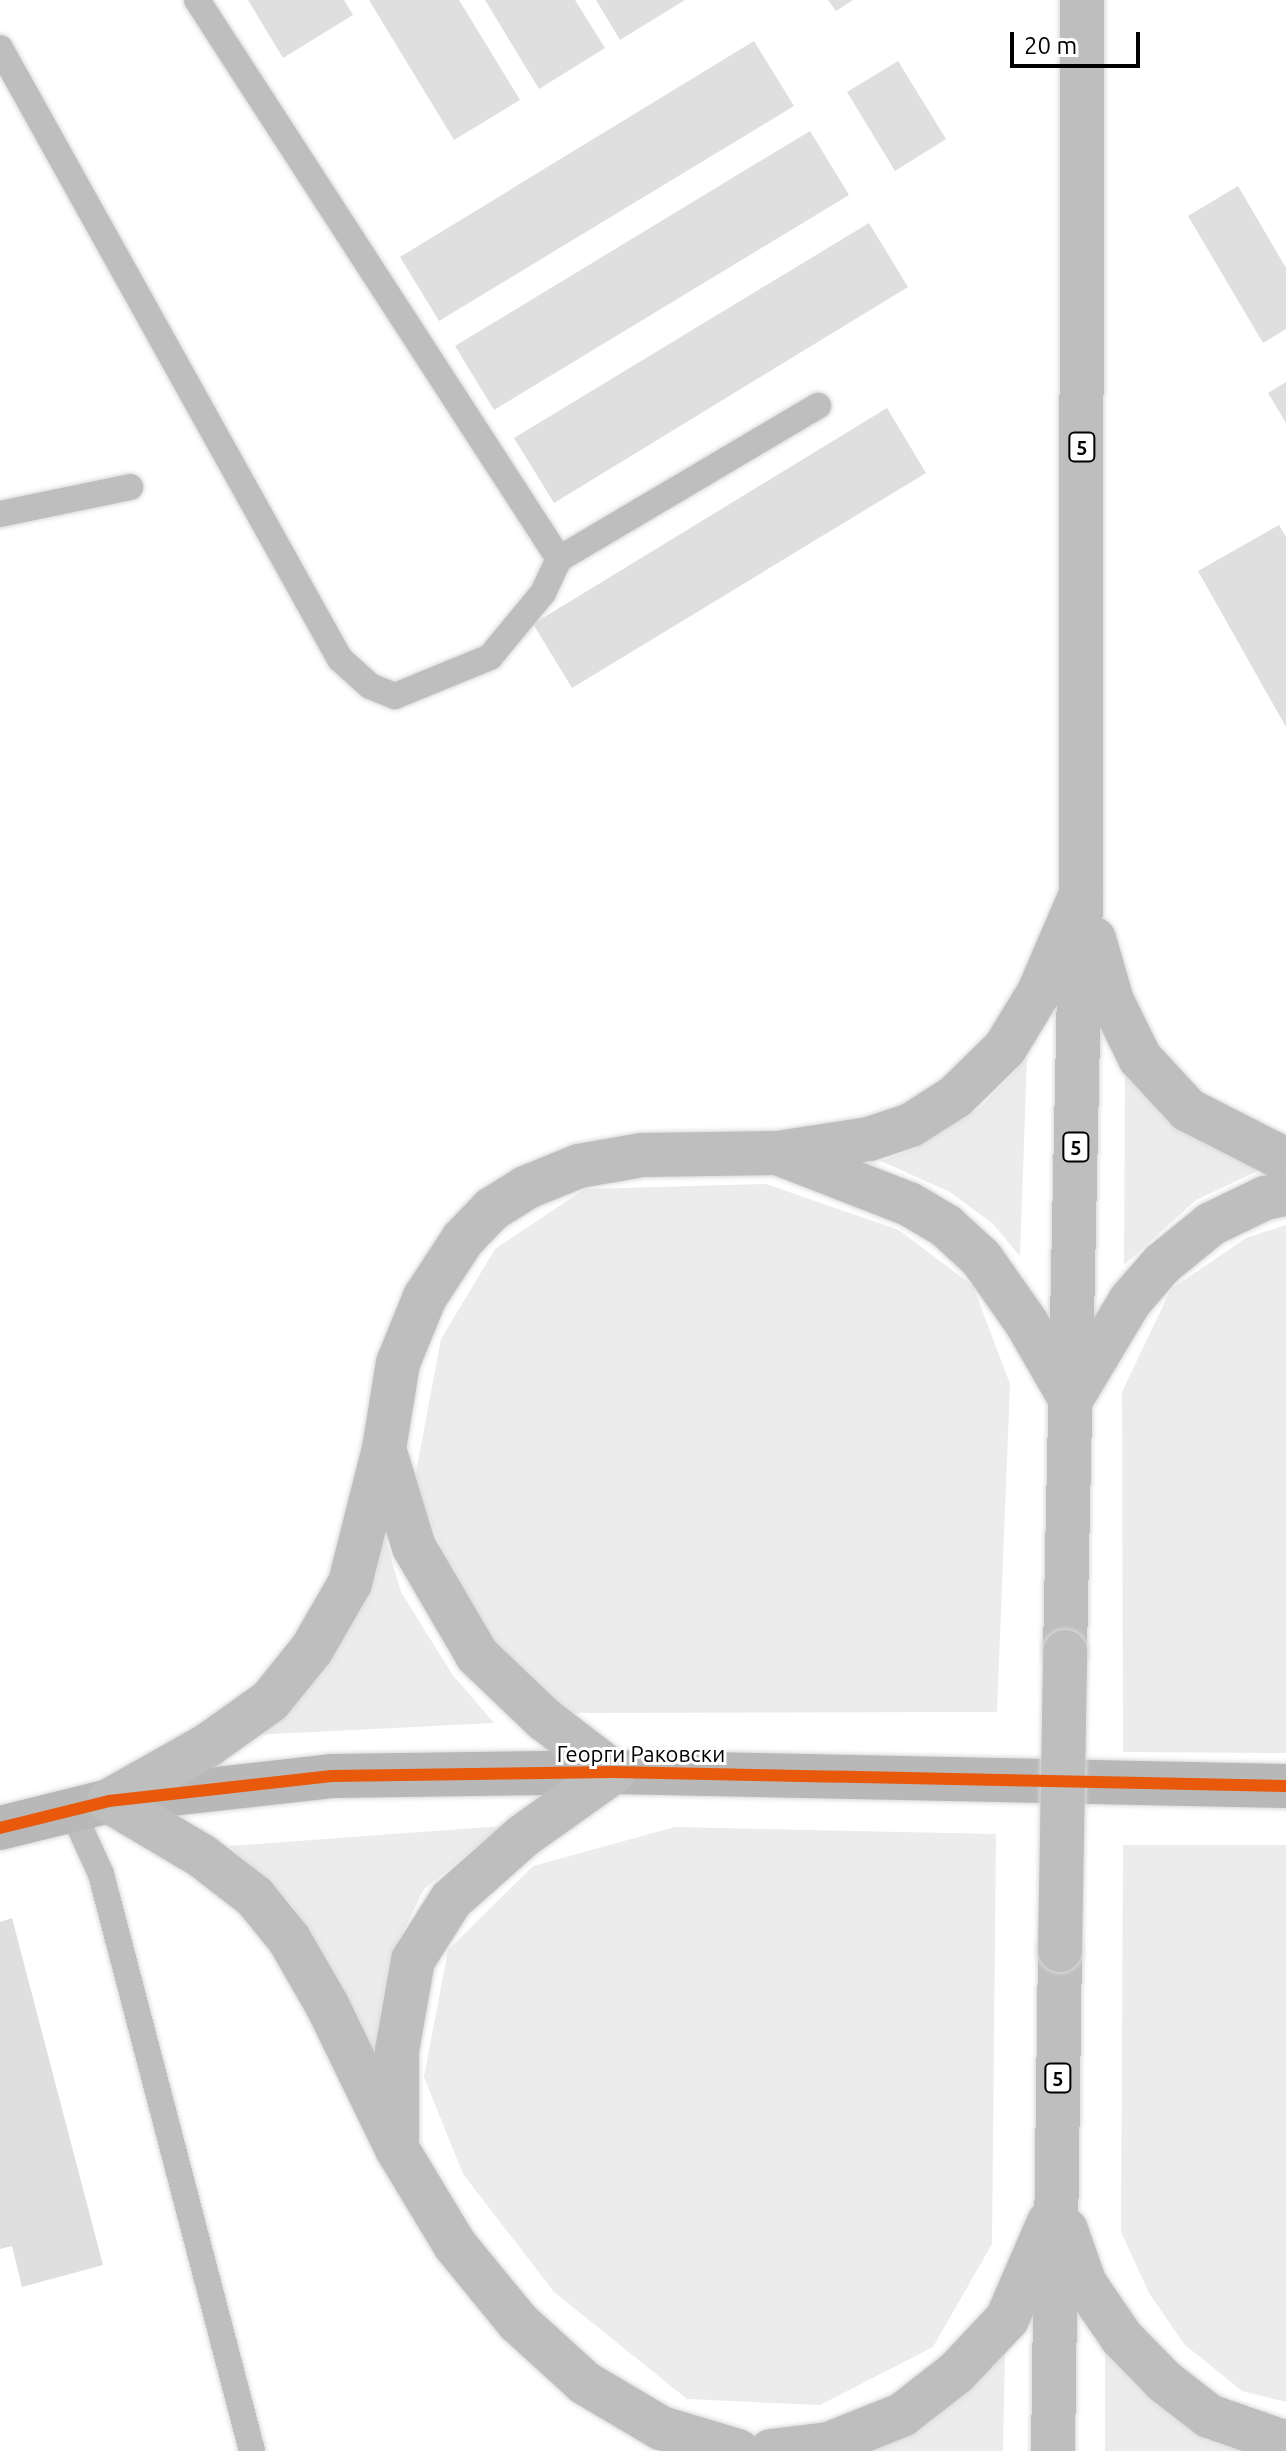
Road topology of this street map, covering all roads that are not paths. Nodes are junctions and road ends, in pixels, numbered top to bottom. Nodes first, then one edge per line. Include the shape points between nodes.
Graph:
1 (197, 0) edge
2 (1082, 0) edge
3 (0, 48) edge
4 (818, 406) dead end
5 (130, 487) dead end
6 (0, 514) edge
7 (559, 559) junction
8 (1081, 894) junction
9 (778, 1153) junction
10 (1286, 1160) edge
11 (1286, 1194) edge
12 (1071, 1400) junction
13 (384, 1449) junction
14 (613, 1772) junction
15 (1286, 1786) edge
16 (90, 1804) junction
17 (0, 1828) edge
18 (397, 2149) junction
19 (1056, 2205) junction
20 (1286, 2443) edge
21 (252, 2451) edge
22 (738, 2451) edge
23 (771, 2451) edge
24 (1053, 2451) edge

1 - 7 lane
2 - 8 main road, 5
3 - 7 lane via 340,659 370,686 395,696 490,657 543,593
4 - 7 lane
5 - 6 lane
8 - 9 main road via 1039,992 1005,1048 955,1097 911,1125 869,1139
8 - 10 main road via 1112,1001 1140,1058 1188,1110
8 - 12 main road, 5
9 - 12 main road via 909,1204 946,1226 981,1258
9 - 13 main road via 642,1155 579,1166 525,1188 492,1209 463,1239 425,1297 398,1363
11 - 12 main road via 1265,1198 1211,1224 1162,1264 1130,1301
12 - 19 main road, 5, bridge
13 - 14 main road via 414,1547 477,1655 544,1719
13 - 16 main road via 350,1583 312,1649 270,1701 208,1745
14 - 15 street, Георги Раковски
14 - 16 street, Георги Раковски via 332,1776
14 - 18 main road via 523,1836 451,1900 413,1960 397,2051
16 - 17 street, Георги Раковски
16 - 18 main road via 202,1856 255,1897 289,1939 327,2005
16 - 21 lane via 101,1874
18 - 22 main road via 455,2245 518,2322 585,2383 661,2428
19 - 20 main road via 1085,2284 1122,2338 1209,2416
19 - 23 main road via 1007,2319 956,2373 902,2415 829,2444
19 - 24 main road, 5

